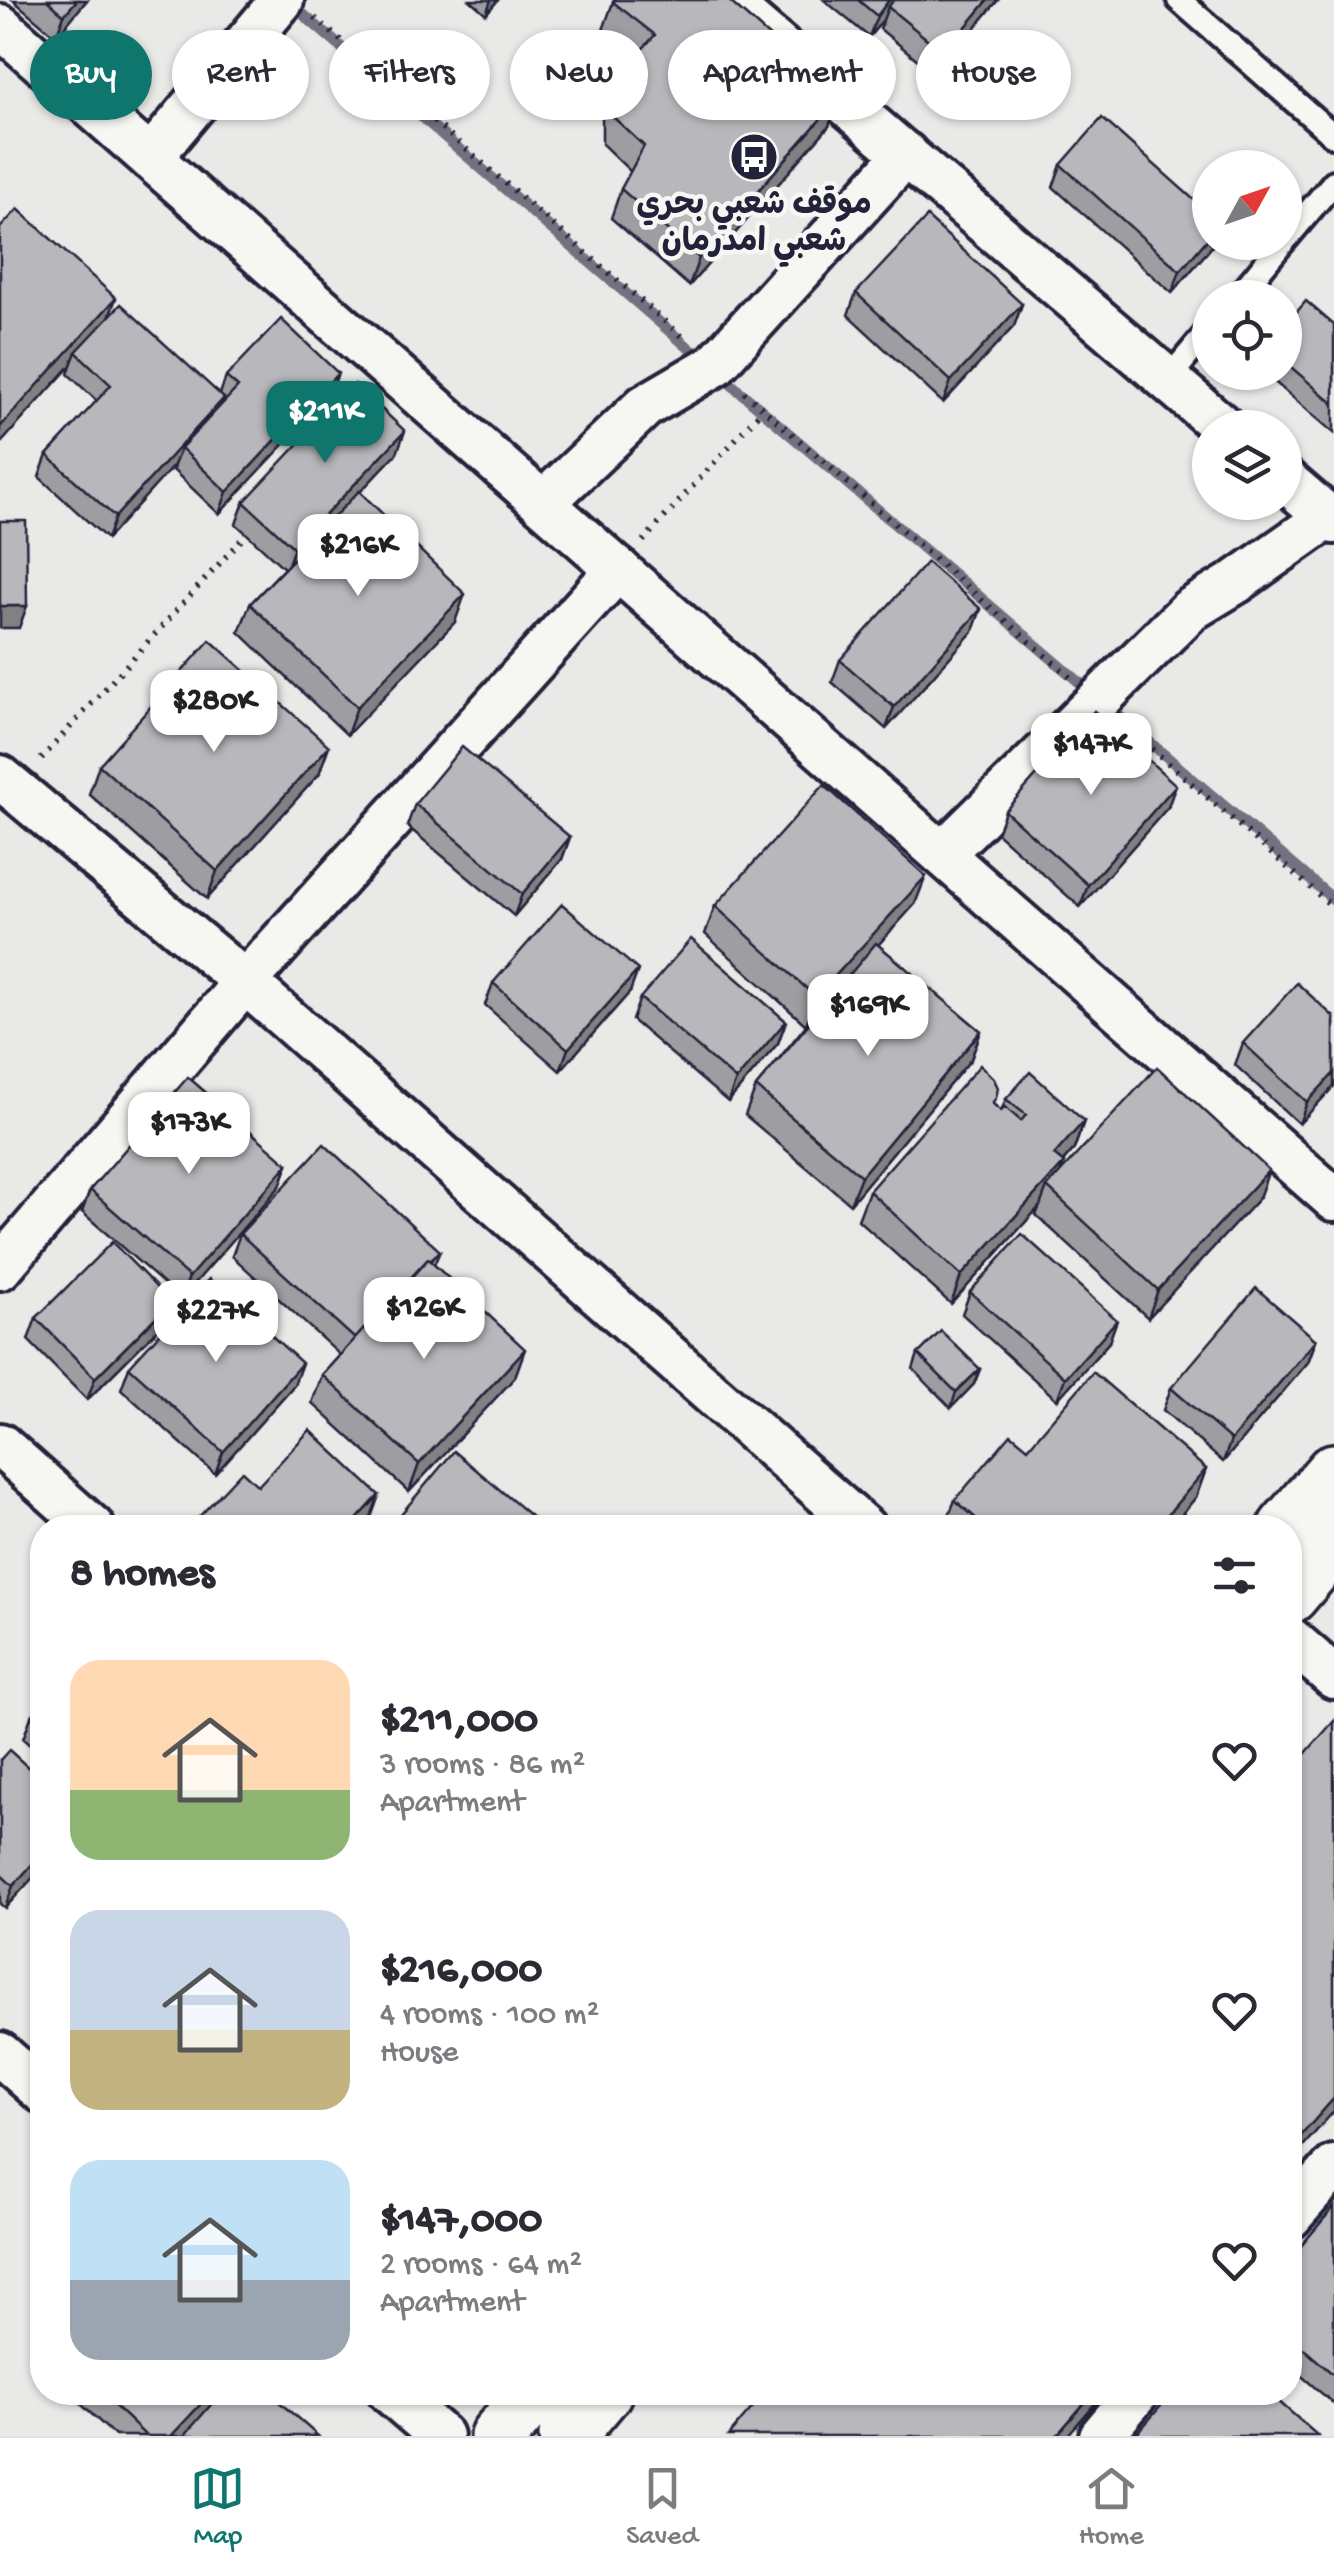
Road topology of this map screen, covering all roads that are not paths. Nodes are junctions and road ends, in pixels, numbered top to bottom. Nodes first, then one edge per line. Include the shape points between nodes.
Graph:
1 (725, 0) edge
2 (1179, 0) edge
3 (296, 6) edge
4 (0, 26) edge
5 (1334, 136) edge
6 (906, 154) junction
7 (150, 158) junction
8 (1334, 182) edge
9 (1302, 220) edge
10 (1268, 260) edge
11 (1252, 280) edge
12 (1192, 350) edge
13 (1168, 379) junction
14 (1203, 410) edge
15 (1302, 495) edge
16 (543, 503) junction
17 (1331, 520) edge
18 (618, 569) junction
19 (7, 783) edge
20 (942, 854) junction
21 (245, 982) junction
22 (1334, 1199) edge
23 (0, 1268) edge
24 (0, 1446) edge
25 (1334, 1472) edge
26 (77, 1515) edge
27 (849, 1515) edge
28 (1297, 1515) edge
29 (1334, 1544) edge
30 (1302, 1581) edge
31 (1302, 1649) edge
32 (1334, 1676) edge
33 (0, 2054) edge
34 (30, 2080) edge
35 (1334, 2167) edge
36 (1302, 2204) edge
37 (405, 2405) edge
38 (525, 2405) edge
39 (593, 2405) edge
40 (1127, 2405) edge
41 (440, 2436) edge
42 (498, 2436) edge
43 (568, 2436) edge
44 (1101, 2436) edge

1 - 6 street
2 - 5 lane
3 - 7 street
4 - 7 street
6 - 13 street
6 - 16 street via 715,365 645,406
7 - 16 street
8 - 9 lane
10 - 11 lane
12 - 13 lane
13 - 14 street
15 - 17 street
16 - 18 street
17 - 20 street via 1190,610
18 - 20 street
18 - 21 street
19 - 21 street
20 - 22 street
21 - 23 street
21 - 27 street
24 - 26 street
25 - 28 main road
29 - 30 main road
31 - 32 street
33 - 34 street
35 - 36 street
37 - 41 street
38 - 42 main road
39 - 43 main road
40 - 44 street

